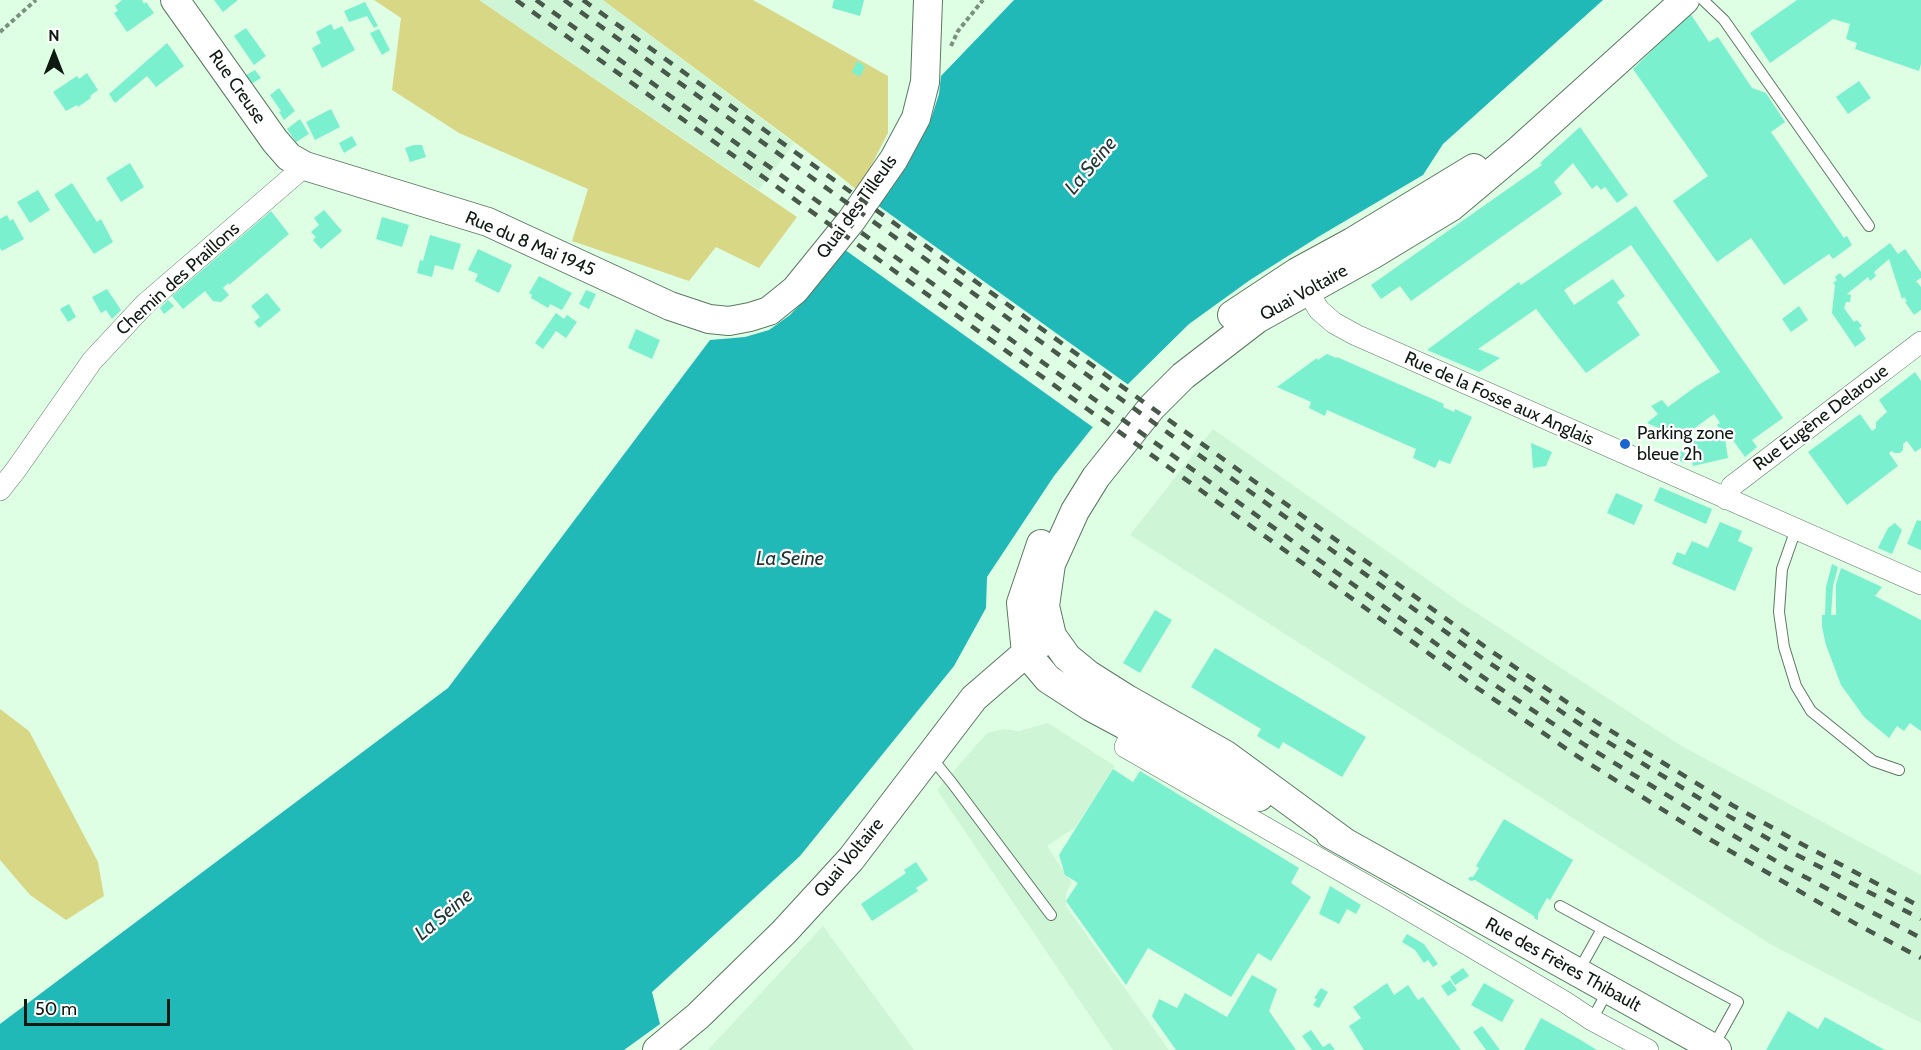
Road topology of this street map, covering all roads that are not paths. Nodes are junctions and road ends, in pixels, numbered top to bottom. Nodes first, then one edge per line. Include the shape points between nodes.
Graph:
1 (175, 0) edge
2 (928, 0) edge
3 (1661, 0) edge
4 (1685, 0) edge
5 (1703, 0) edge
6 (305, 166) junction
7 (1869, 226) dead end
8 (1302, 282) junction
9 (683, 311) joint
10 (1921, 342) edge
11 (0, 490) edge
12 (1726, 499) junction
13 (1796, 529) junction
14 (1921, 584) edge
15 (1052, 636) junction
16 (1026, 653) junction
17 (1138, 719) junction
18 (930, 756) junction
19 (1899, 770) dead end
20 (1403, 891) junction
21 (1560, 906) dead end
22 (1051, 915) dead end
23 (1602, 929) junction
24 (1578, 973) junction
25 (1608, 990) junction
26 (1592, 1020) junction
27 (1715, 1049) edge
28 (657, 1050) edge
29 (1648, 1050) edge

1 - 6 street, Rue Creuse via 275,141
2 - 9 street, Quai des Tilleuls via 925,82 916,118 894,159 851,221 795,290 770,311 729,321
3 - 8 street, Quai Voltaire via 1556,99 1473,169 1361,237
4 - 8 street, Quai Voltaire via 1451,207 1372,255
5 - 7 lane via 1724,20
6 - 9 street, Rue du 8 Mai 1945 via 488,222
6 - 11 street, Chemin des Praillons via 137,312 92,361
8 - 12 street, Rue de la Fosse aux Anglais via 1319,310 1356,335
8 - 15 street, Quai Voltaire via 1183,376 1119,446 1075,511 1051,564 1045,606
8 - 16 street, Quai Voltaire via 1225,319 1164,373 1105,440 1042,540 1021,603
10 - 12 street, Rue Eugène Delaroue via 1732,486
12 - 13 street, Rue de la Fosse aux Anglais
13 - 14 street, Rue de la Fosse aux Anglais
13 - 19 lane via 1782,569 1779,612 1796,686 1811,711 1873,761
15 - 16 street, Quai Voltaire
15 - 17 street, Rue des Frères Thibault via 1066,657
16 - 17 street, Rue des Frères Thibault via 1048,679 1091,707
16 - 18 street, Quai Voltaire via 974,698
17 - 20 street, Rue des Frères Thibault via 1346,843
17 - 20 street, Rue des Frères Thibault via 1125,747
18 - 22 lane
18 - 28 street, Quai Voltaire via 851,859 784,932
20 - 24 street, Rue des Frères Thibault
20 - 26 street, Rue des Frères Thibault
21 - 23 lane
23 - 24 lane
23 - 27 lane via 1738,1002
24 - 25 street, Rue des Frères Thibault
25 - 26 lane
25 - 27 street, Rue des Frères Thibault
26 - 29 street, Rue des Frères Thibault

